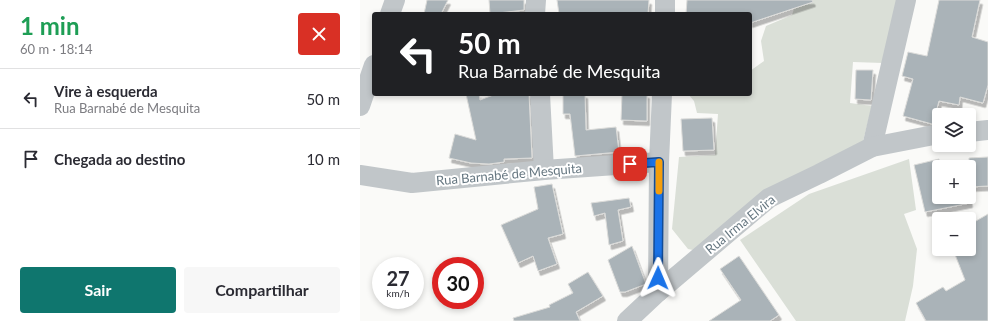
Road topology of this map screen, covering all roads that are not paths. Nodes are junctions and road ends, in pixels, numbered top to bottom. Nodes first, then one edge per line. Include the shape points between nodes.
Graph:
1 (395, 0) edge
2 (536, 0) edge
3 (666, 0) edge
4 (906, 0) edge
5 (391, 12) edge
6 (535, 12) edge
7 (665, 12) edge
8 (372, 71) edge
9 (540, 96) edge
10 (662, 96) edge
11 (360, 106) edge
12 (988, 130) edge
13 (976, 131) edge
14 (932, 135) edge
15 (872, 147) junction
16 (659, 162) junction
17 (544, 170) junction
18 (360, 176) edge
19 (658, 292) junction
20 (627, 321) edge

1 - 5 street
2 - 6 street
3 - 7 street
4 - 15 street
8 - 11 street
9 - 17 street
10 - 16 street
12 - 13 street
14 - 15 street, Rua Irma Elvira
15 - 19 street, Rua Irma Elvira via 769,198
16 - 17 street, Rua Barnabé de Mesquita
16 - 19 street
17 - 18 street, Rua Barnabé de Mesquita via 412,183
19 - 20 street, Rua Irma Elvira

